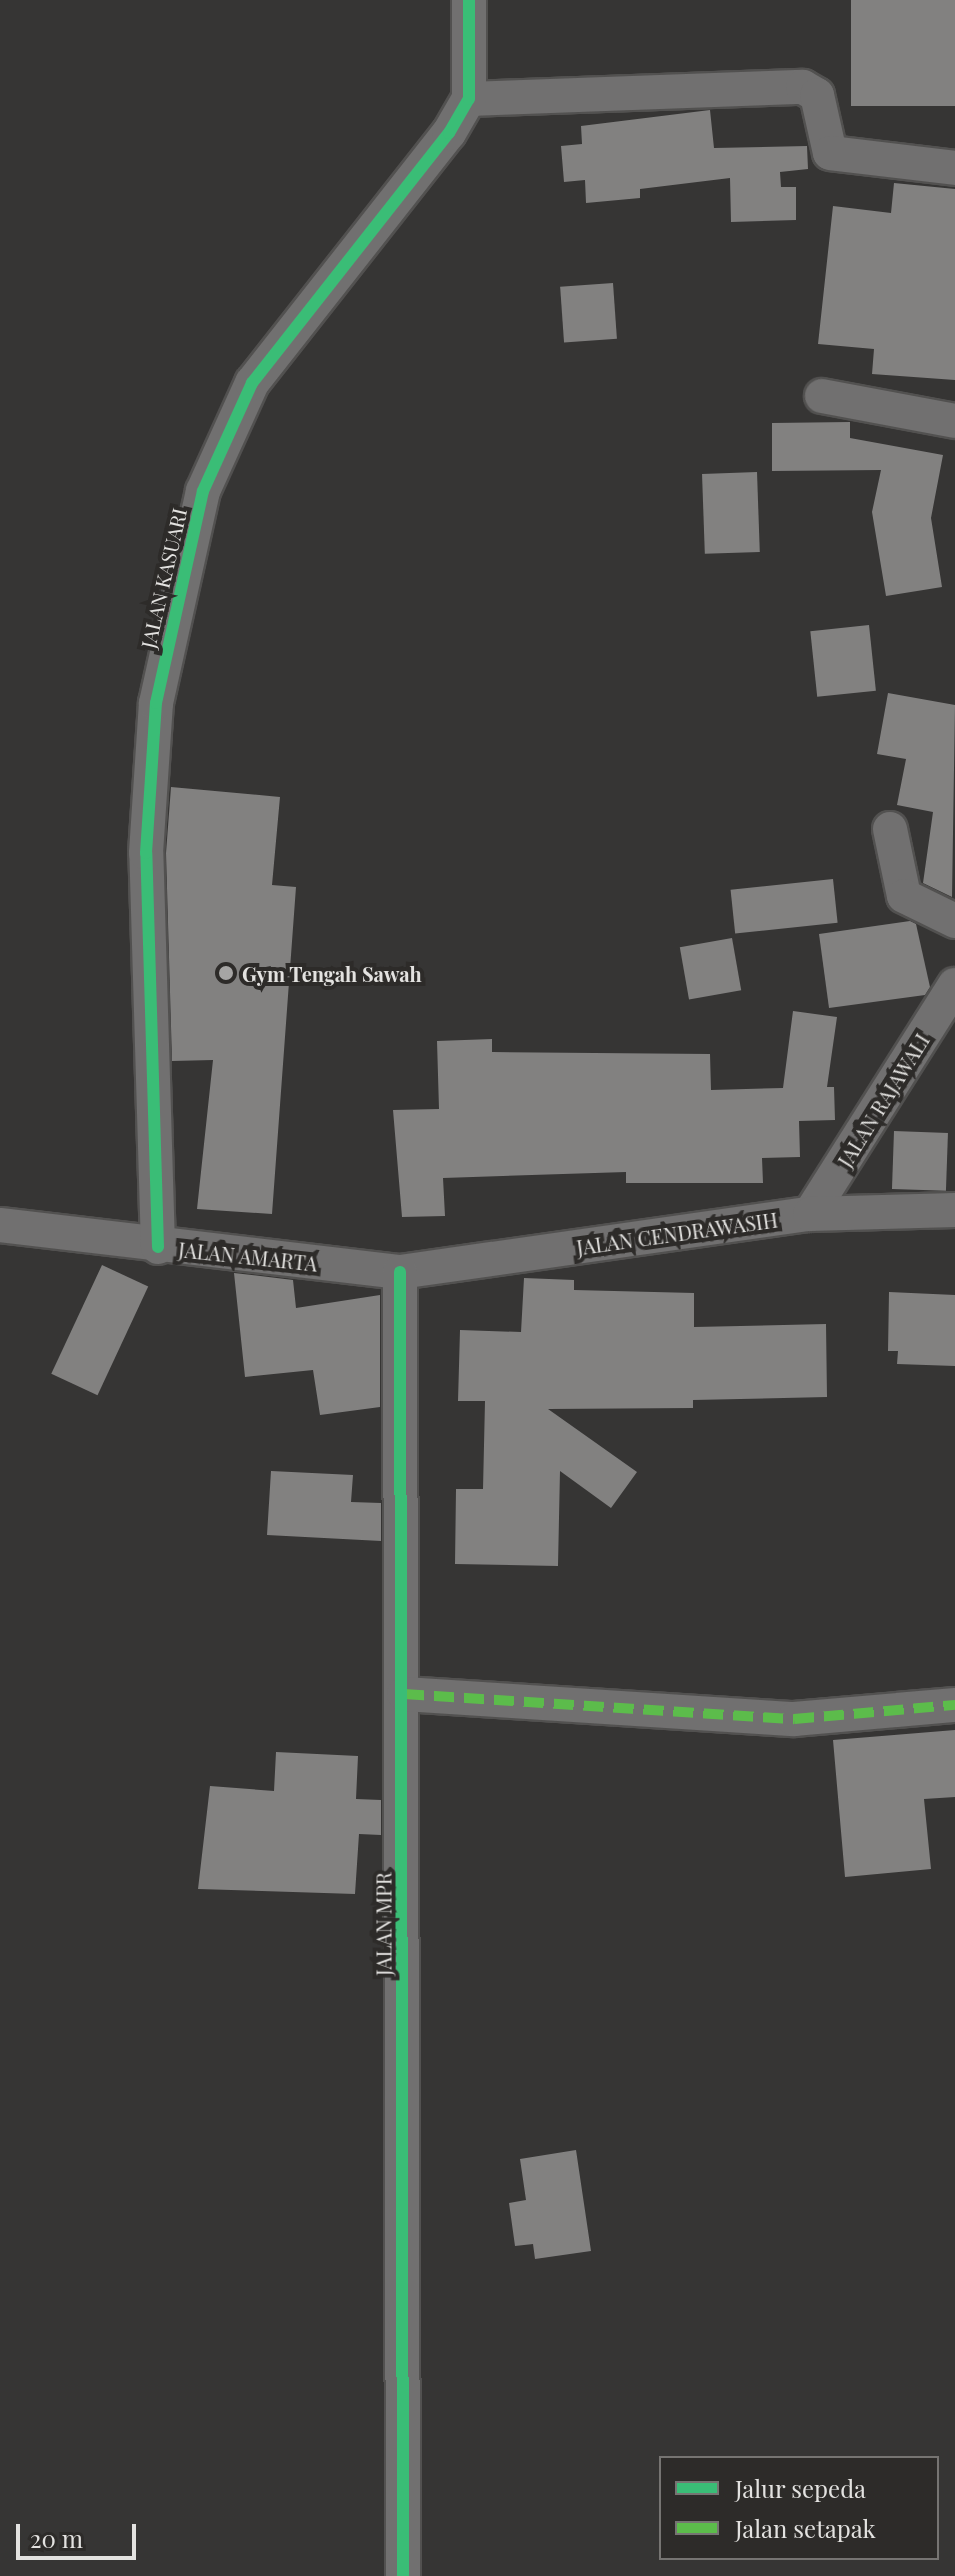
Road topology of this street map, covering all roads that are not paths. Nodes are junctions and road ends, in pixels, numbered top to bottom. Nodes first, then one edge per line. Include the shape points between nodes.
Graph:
1 (469, 0) edge
2 (469, 99) junction
3 (955, 168) edge
4 (822, 396) dead end
5 (955, 421) edge
6 (890, 829) dead end
7 (955, 921) edge
8 (955, 985) edge
9 (955, 1210) edge
10 (810, 1214) junction
11 (0, 1225) edge
12 (158, 1247) junction
13 (400, 1272) junction
14 (404, 1694) junction
15 (955, 1705) edge
16 (403, 2576) edge

1 - 2 street
2 - 3 street via 803,87 817,95 830,153
2 - 12 street, JALAN KASUARI via 449,133 252,383 203,491 156,703 146,853
4 - 5 street
6 - 7 street via 904,896
8 - 10 street, JALAN RAJAWALI
9 - 10 street, JALAN CENDRAWASIH
10 - 13 street, JALAN CENDRAWASIH
11 - 12 street, JALAN AMARTA
12 - 13 street, JALAN AMARTA
13 - 14 street, JALAN MPR
14 - 15 street via 794,1719
14 - 16 street, JALAN MPR

